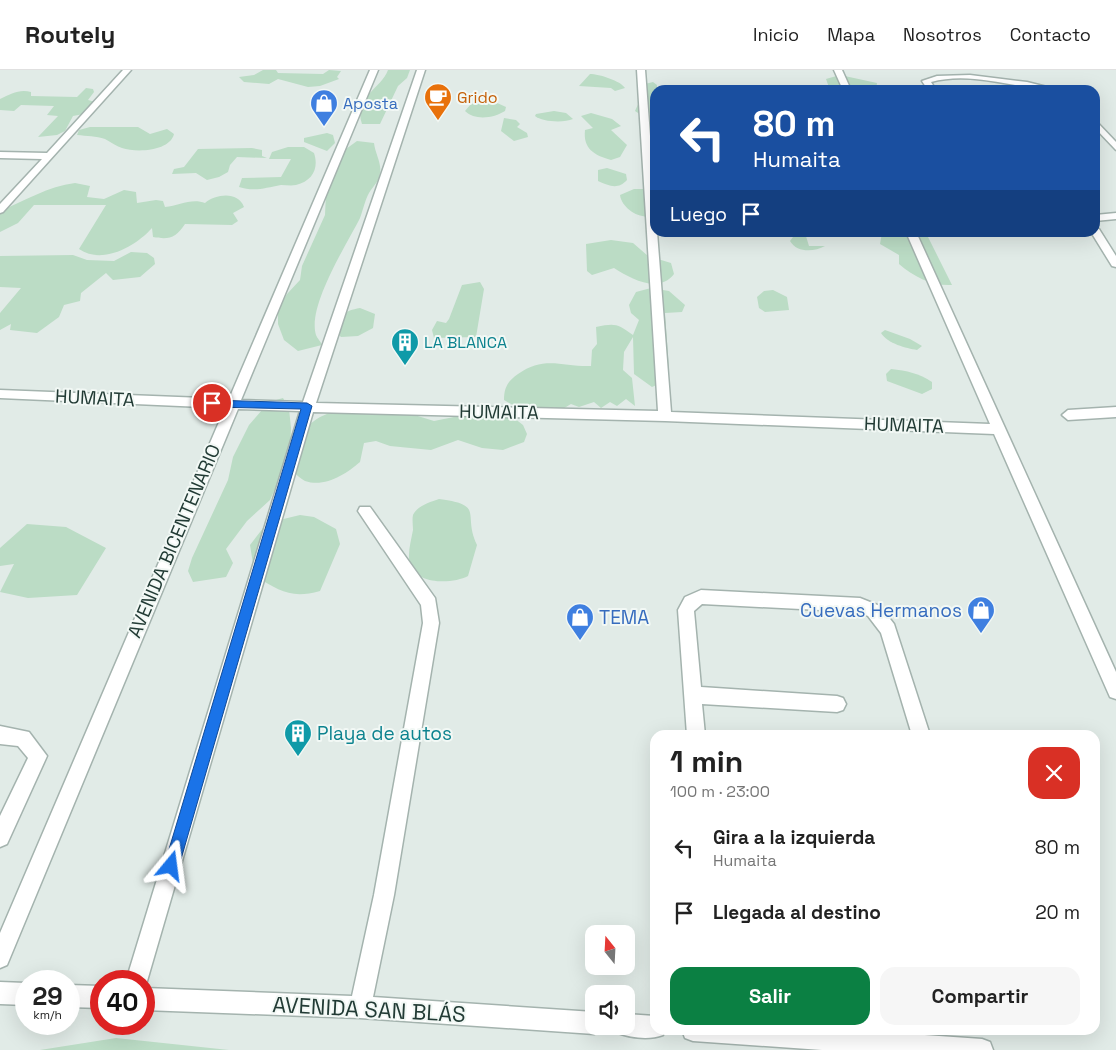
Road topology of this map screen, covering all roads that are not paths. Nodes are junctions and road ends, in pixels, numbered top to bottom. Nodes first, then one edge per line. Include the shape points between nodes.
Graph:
1 (127, 70) edge
2 (374, 70) edge
3 (420, 70) edge
4 (641, 70) edge
5 (838, 70) edge
6 (986, 78) junction
7 (845, 85) edge
8 (929, 85) edge
9 (988, 85) edge
10 (1034, 85) edge
11 (1100, 130) edge
12 (1116, 148) edge
13 (0, 155) edge
14 (49, 156) junction
15 (650, 200) edge
16 (0, 210) edge
17 (1116, 216) edge
18 (1100, 218) edge
19 (653, 237) edge
20 (913, 237) edge
21 (1099, 237) edge
22 (1116, 264) edge
23 (0, 394) edge
24 (232, 404) junction
25 (307, 406) junction
26 (1116, 412) edge
27 (665, 416) junction
28 (1068, 416) dead end
29 (999, 429) junction
30 (365, 511) dead end
31 (1116, 691) edge
32 (693, 695) junction
33 (837, 704) dead end
34 (696, 730) edge
35 (919, 730) edge
36 (0, 735) edge
37 (0, 837) edge
38 (0, 958) edge
39 (140, 970) edge
40 (0, 993) edge
41 (15, 994) edge
42 (155, 999) edge
43 (360, 1007) junction
44 (585, 1022) edge
45 (635, 1026) edge
46 (650, 1027) edge
47 (834, 1035) edge
48 (891, 1037) edge
49 (982, 1050) edge

1 - 14 street
2 - 24 street, AVENIDA BICENTENARIO
3 - 25 street
4 - 15 street
5 - 7 street
6 - 8 street via 931,78 926,81
6 - 9 street
6 - 10 street
11 - 12 street
13 - 14 street
14 - 16 street
17 - 18 street
19 - 27 street
20 - 29 street
21 - 22 street
23 - 24 street, HUMAITA
24 - 25 street, HUMAITA
24 - 38 street, AVENIDA BICENTENARIO
25 - 27 street, HUMAITA
25 - 39 street
26 - 28 street
27 - 29 street, HUMAITA
29 - 31 street
30 - 43 street via 429,603 431,623 384,895
32 - 33 street
32 - 34 street
32 - 35 street via 686,610 691,602 701,597 860,605 874,611 888,628
36 - 37 street via 23,738 38,756
40 - 41 street
42 - 43 street, AVENIDA SAN BLÁS
43 - 44 street, AVENIDA SAN BLÁS
45 - 46 street
47 - 48 street
48 - 49 street

